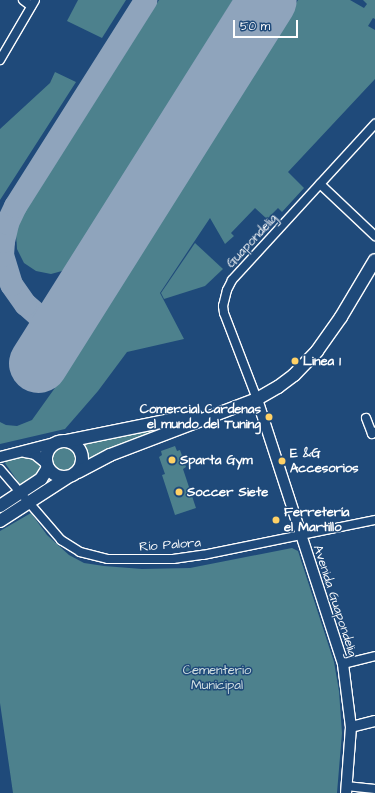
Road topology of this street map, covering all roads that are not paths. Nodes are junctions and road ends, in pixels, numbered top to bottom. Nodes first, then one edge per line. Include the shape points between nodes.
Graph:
1 (23, 0) edge
2 (33, 3) edge
3 (0, 60) edge
4 (375, 124) edge
5 (320, 184) junction
6 (375, 236) edge
7 (375, 260) edge
8 (257, 398) junction
9 (233, 407) junction
10 (366, 418) dead end
11 (375, 432) edge
12 (61, 442) junction
13 (25, 452) junction
14 (0, 457) edge
15 (47, 466) junction
16 (0, 469) edge
17 (73, 475) junction
18 (21, 493) junction
19 (29, 503) junction
20 (0, 506) edge
21 (375, 520) edge
22 (0, 522) edge
23 (300, 536) junction
24 (375, 656) edge
25 (343, 664) junction
26 (375, 721) edge
27 (351, 726) junction
28 (346, 790) edge
29 (369, 790) edge

1 - 2 street
2 - 3 street
4 - 5 street, Guapondelig
5 - 6 street
5 - 8 street, Guapondelig via 232,280 224,298 222,306 226,320
7 - 8 main road via 317,351 294,375
8 - 9 main road
8 - 23 street, Avenida Guapondelig
9 - 12 main road
9 - 17 main road via 110,455
10 - 11 street via 372,434
12 - 13 street
12 - 15 main road via 47,452
12 - 17 main road via 76,445 81,454 82,463
13 - 14 street
13 - 15 street via 35,454
15 - 17 main road via 56,476
15 - 18 main road via 41,480
16 - 18 street, Río Palora
17 - 19 main road
18 - 19 street, Río Palora
18 - 20 main road
19 - 22 main road
19 - 23 street, Río Palora via 56,535 71,548 90,556 108,559 173,559
21 - 23 street, Río Palora
23 - 25 street, Avenida Guapondelig
24 - 25 street
25 - 27 street, Avenida Guapondelig
26 - 27 street
27 - 28 street, Avenida Guapondelig
28 - 29 street

